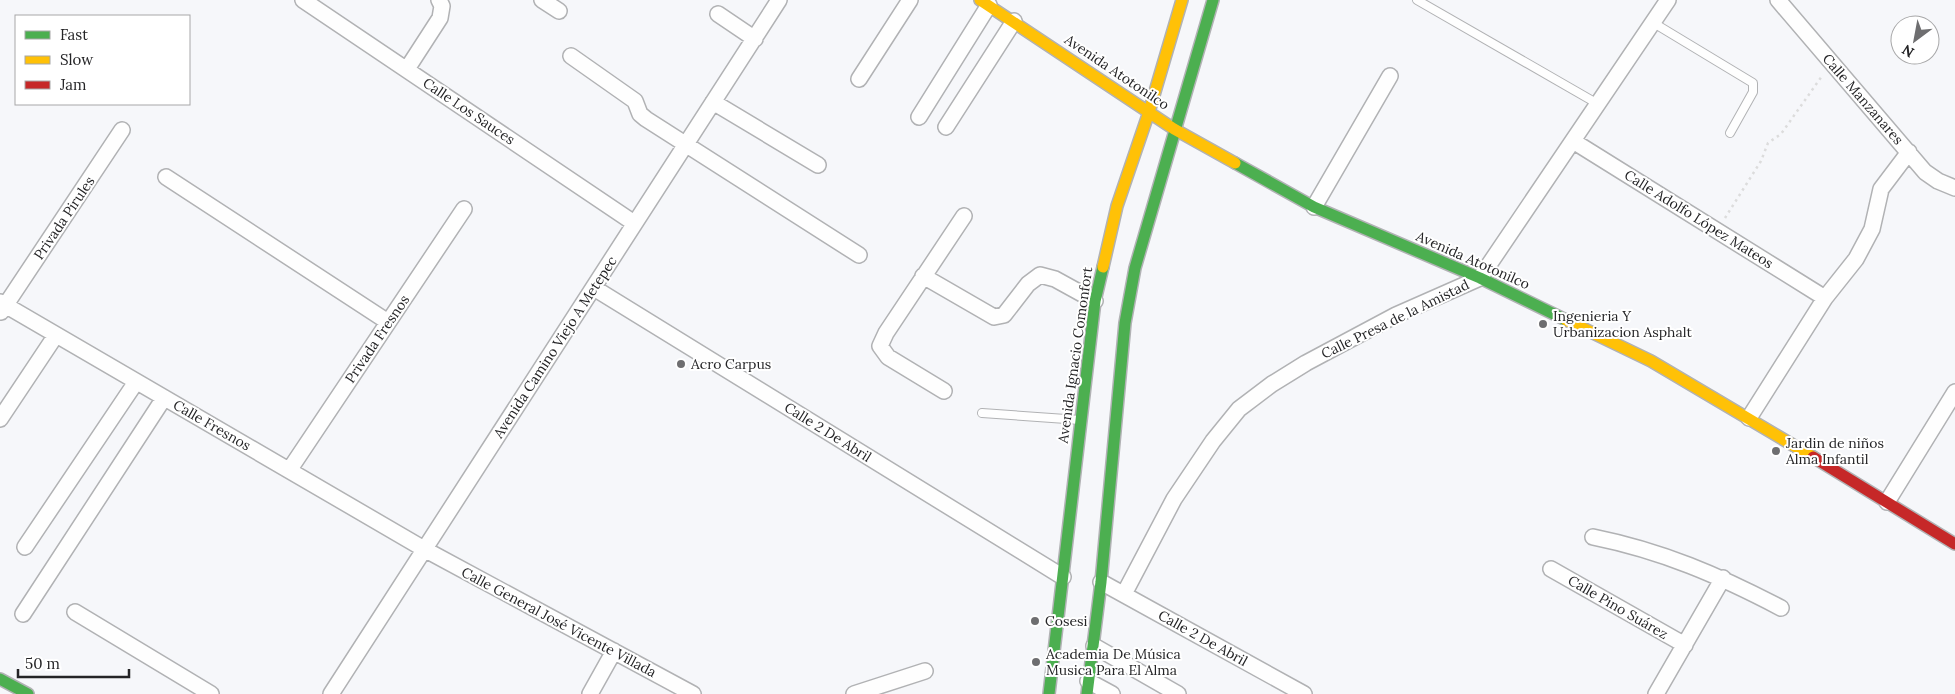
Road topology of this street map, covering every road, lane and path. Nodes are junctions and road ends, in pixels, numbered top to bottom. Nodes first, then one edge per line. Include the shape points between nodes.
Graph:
1 (303, 0) edge
2 (439, 0) edge
3 (542, 0) edge
4 (779, 0) edge
5 (910, 0) edge
6 (1182, 0) edge
7 (1213, 0) edge
8 (1417, 0) edge
9 (1668, 0) edge
10 (1778, 0) edge
11 (985, 2) edge
12 (559, 11) dead end
13 (718, 14) dead end
14 (1014, 21) junction
15 (1652, 22) junction
16 (755, 39) junction
17 (571, 56) dead end
18 (1832, 63) junction
19 (407, 69) junction
20 (1390, 76) dead end
21 (859, 79) dead end
22 (713, 102) junction
23 (1598, 104) junction
24 (1149, 112) junction
25 (919, 117) dead end
26 (946, 126) dead end
27 (1174, 129) junction
28 (122, 130) dead end
29 (1730, 133) dead end
30 (1573, 141) junction
31 (686, 143) junction
32 (1910, 152) junction
33 (818, 165) dead end
34 (166, 177) dead end
35 (1955, 188) edge
36 (1314, 207) junction
37 (464, 209) dead end
38 (964, 216) dead end
39 (634, 223) junction
40 (1717, 230) junction
41 (859, 255) dead end
42 (923, 276) junction
43 (1480, 278) junction
44 (594, 288) junction
45 (1825, 298) junction
46 (1095, 301) junction
47 (2, 307) edge
48 (388, 322) junction
49 (56, 335) junction
50 (136, 382) junction
51 (944, 391) dead end
52 (1955, 392) edge
53 (164, 398) junction
54 (982, 412) dead end
55 (1749, 418) junction
56 (0, 419) edge
57 (1081, 420) junction
58 (290, 469) junction
59 (1887, 502) junction
60 (1593, 537) dead end
61 (1955, 544) edge
62 (25, 547) dead end
63 (424, 549) junction
64 (1551, 569) dead end
65 (1063, 576) junction
66 (1723, 578) junction
67 (1101, 582) junction
68 (1124, 594) junction
69 (1780, 608) dead end
70 (75, 612) dead end
71 (23, 614) dead end
72 (1684, 645) junction
73 (1094, 646) junction
74 (614, 651) junction
75 (925, 671) dead end
76 (0, 679) edge
77 (1087, 688) edge
78 (28, 694) edge
79 (211, 694) edge
80 (330, 694) edge
81 (590, 694) edge
82 (693, 694) edge
83 (854, 694) edge
84 (1049, 694) edge
85 (1112, 694) edge
86 (1178, 694) edge
87 (1304, 694) edge
88 (1656, 694) edge

1 - 19 street, Calle Los Sauces
2 - 19 street via 442,6 440,18
3 - 12 street
4 - 16 street, Avenida Camino Viejo A Metepec
5 - 21 street
6 - 24 main road, Avenida Ignacio Comonfort
7 - 27 main road
8 - 23 lane
9 - 15 street, Calle Presa de la Amistad
10 - 18 street, Calle Manzanares
11 - 14 main road, Avenida Atotonilco
11 - 25 street
13 - 16 street
14 - 24 main road, Avenida Atotonilco
14 - 26 street
15 - 23 street, Calle Presa de la Amistad
15 - 29 lane via 1753,84 1753,92
16 - 22 street, Avenida Camino Viejo A Metepec
17 - 31 street via 635,101 642,116
18 - 32 street, Calle Manzanares
18 - 40 path via 1781,134 1768,143 1761,161
19 - 39 street, Calle Los Sauces
20 - 36 street
22 - 31 street, Avenida Camino Viejo A Metepec
22 - 33 street
23 - 30 street, Calle Presa de la Amistad
24 - 27 main road, Avenida Atotonilco
24 - 46 main road, Avenida Ignacio Comonfort via 1117,206
27 - 36 main road, Avenida Atotonilco
27 - 67 main road via 1135,268 1125,323
28 - 47 street, Privada Pirules
30 - 40 street, Calle Adolfo López Mateos
30 - 43 street, Calle Presa de la Amistad
31 - 39 street, Avenida Camino Viejo A Metepec
31 - 41 street
32 - 35 street, Calle Manzanares via 1925,172
32 - 45 street via 1881,189 1872,229 1863,247
34 - 48 street
36 - 43 main road, Avenida Atotonilco
37 - 48 street, Privada Fresnos
38 - 42 street
39 - 44 street, Avenida Camino Viejo A Metepec
40 - 45 street, Calle Adolfo López Mateos
42 - 46 street via 994,317 1004,315 1028,284 1040,275
42 - 51 street via 880,346 888,357
43 - 55 main road, Avenida Atotonilco via 1651,361
43 - 68 street, Calle Presa de la Amistad via 1396,315 1306,363 1239,409 1174,499
44 - 63 street, Avenida Camino Viejo A Metepec
44 - 65 street, Calle 2 De Abril
45 - 55 street
46 - 57 main road, Avenida Ignacio Comonfort
47 - 49 street, Calle Fresnos
48 - 58 street, Privada Fresnos
49 - 50 street, Calle Fresnos
49 - 56 street
50 - 53 street, Calle Fresnos
50 - 62 street
52 - 59 street
53 - 58 street, Calle Fresnos
53 - 71 street
54 - 57 lane
55 - 59 main road, Avenida Atotonilco
57 - 65 main road, Avenida Ignacio Comonfort
58 - 63 street, Calle Fresnos
59 - 61 main road, Avenida Atotonilco
60 - 66 street via 1637,546
63 - 74 street, Calle General José Vicente Villada
63 - 80 street, Avenida Camino Viejo A Metepec
64 - 72 street, Calle Pino Suárez
65 - 84 main road, Avenida Ignacio Comonfort
66 - 69 street
66 - 72 street
67 - 68 street, Calle 2 De Abril
67 - 73 main road
68 - 87 street, Calle 2 De Abril
70 - 79 street
72 - 88 street
73 - 77 main road
73 - 86 street
74 - 81 street
74 - 82 street, Calle General José Vicente Villada
75 - 83 street
76 - 78 main road
77 - 85 street

